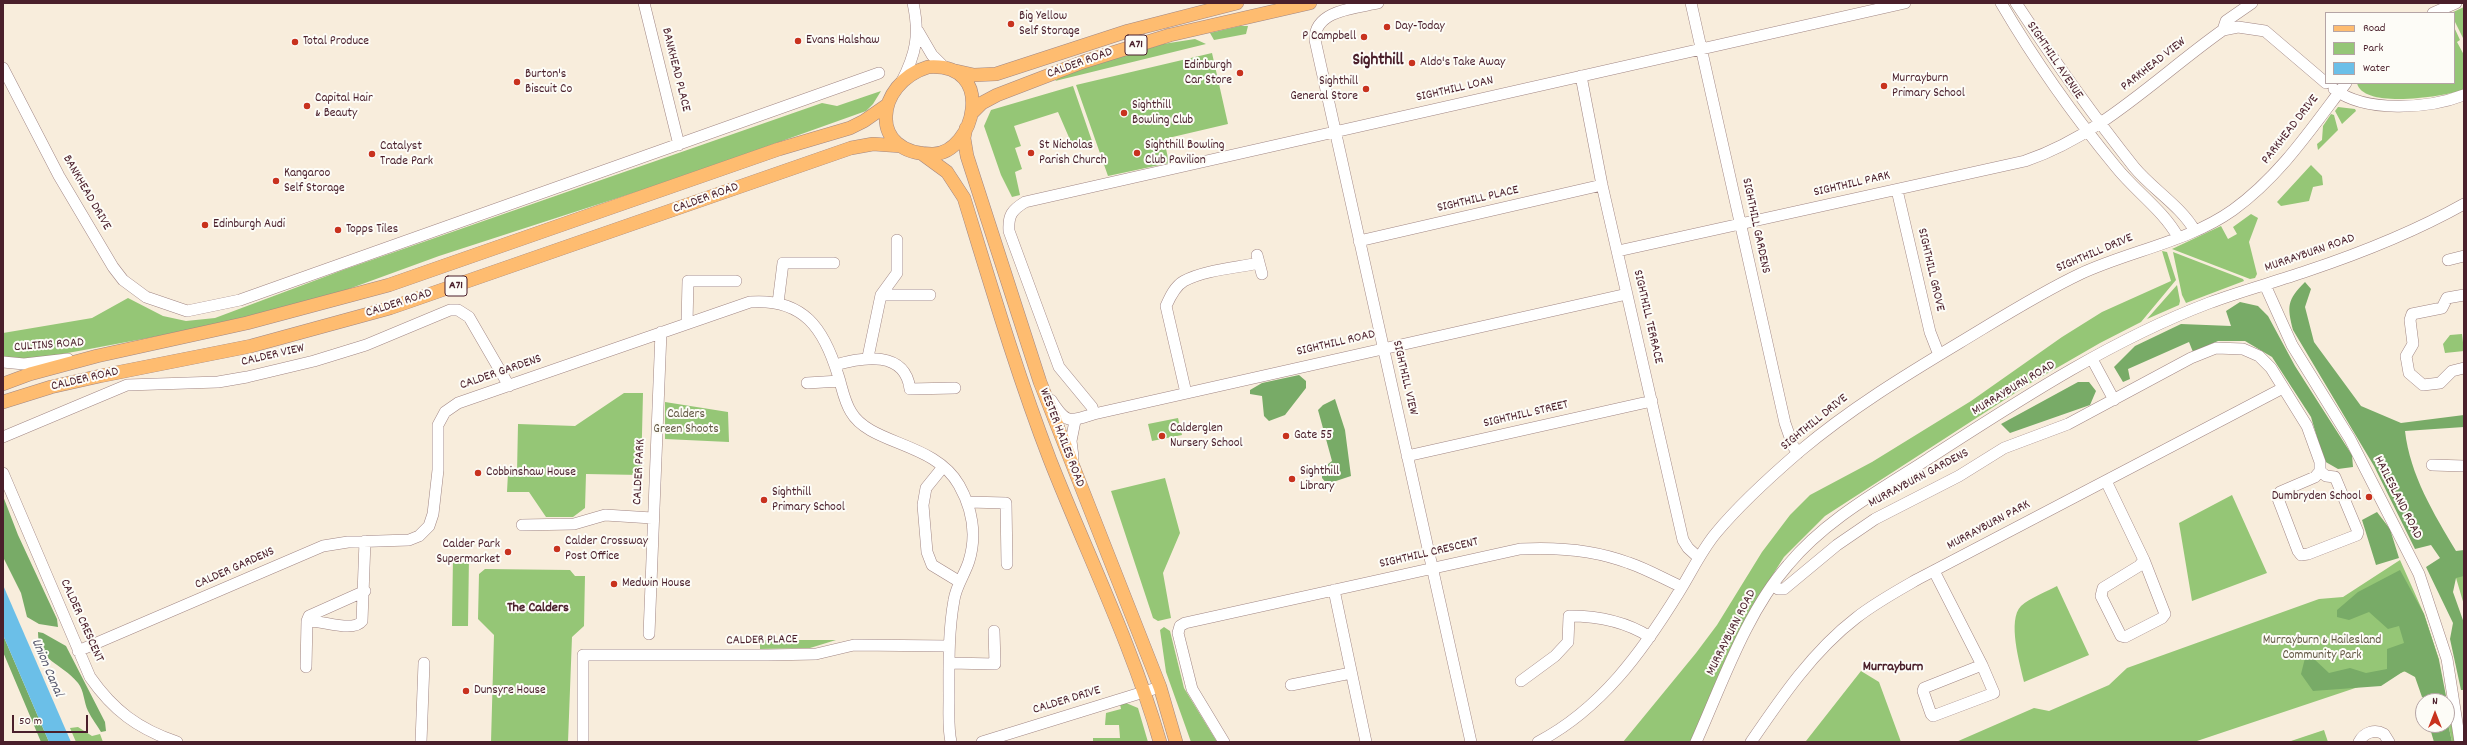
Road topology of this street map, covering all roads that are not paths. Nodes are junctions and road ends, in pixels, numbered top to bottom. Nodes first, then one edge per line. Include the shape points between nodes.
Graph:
1 (644, 3) edge
2 (913, 3) edge
3 (1237, 3) edge
4 (1310, 3) edge
5 (1378, 3) edge
6 (1691, 3) edge
7 (1905, 3) edge
8 (2016, 3) edge
9 (2252, 3) edge
10 (2456, 3) edge
11 (2006, 5) edge
12 (2434, 9) edge
13 (2223, 30) junction
14 (918, 31) junction
15 (1702, 49) junction
16 (2050, 54) junction
17 (2037, 63) junction
18 (3, 68) edge
19 (950, 69) junction
20 (879, 73) dead end
21 (1581, 76) junction
22 (2325, 82) edge
23 (2327, 84) edge
24 (2345, 84) edge
25 (900, 85) junction
26 (2339, 93) junction
27 (2464, 95) edge
28 (887, 105) junction
29 (972, 113) junction
30 (2102, 123) junction
31 (966, 128) junction
32 (1335, 132) junction
33 (2087, 132) junction
34 (679, 144) junction
35 (901, 146) junction
36 (921, 153) junction
37 (1602, 185) junction
38 (1897, 190) junction
39 (2464, 204) edge
40 (1740, 225) junction
41 (2195, 231) junction
42 (2178, 237) junction
43 (897, 240) dead end
44 (1360, 241) junction
45 (1618, 251) junction
46 (2464, 256) edge
47 (2448, 260) dead end
48 (834, 263) dead end
49 (1259, 264) dead end
50 (736, 282) dead end
51 (2265, 284) junction
52 (1626, 294) junction
53 (881, 295) junction
54 (930, 295) dead end
55 (2464, 295) edge
56 (778, 303) junction
57 (687, 323) junction
58 (661, 332) junction
59 (1383, 348) junction
60 (1939, 355) junction
61 (97, 356) junction
62 (868, 357) junction
63 (2092, 360) junction
64 (3, 362) edge
65 (835, 365) junction
66 (2464, 368) edge
67 (840, 381) junction
68 (1040, 382) junction
69 (807, 383) dead end
70 (3, 384) edge
71 (509, 386) junction
72 (955, 388) dead end
73 (2283, 388) junction
74 (1186, 393) junction
75 (2114, 400) junction
76 (1652, 401) junction
77 (3, 402) edge
78 (1094, 414) junction
79 (1076, 421) junction
80 (3, 437) edge
81 (1798, 453) junction
82 (1407, 456) junction
83 (2432, 465) dead end
84 (2464, 466) edge
85 (943, 467) junction
86 (2320, 471) junction
87 (3, 472) edge
88 (1076, 480) junction
89 (2106, 481) junction
90 (968, 502) junction
91 (652, 518) junction
92 (522, 525) dead end
93 (365, 541) junction
94 (1699, 558) junction
95 (2144, 560) junction
96 (1007, 564) dead end
97 (1432, 568) junction
98 (1934, 571) junction
99 (960, 582) junction
100 (1773, 585) junction
101 (1682, 587) junction
102 (1334, 590) junction
103 (365, 591) junction
104 (307, 620) junction
105 (994, 631) dead end
106 (649, 634) dead end
107 (1650, 637) junction
108 (949, 646) junction
109 (78, 652) junction
110 (424, 663) dead end
111 (950, 663) junction
112 (1982, 665) junction
113 (306, 667) dead end
114 (1351, 672) junction
115 (1521, 681) dead end
116 (1291, 685) dead end
117 (1160, 687) junction
118 (1145, 692) junction
119 (177, 742) edge
120 (421, 742) edge
121 (583, 742) edge
122 (951, 742) edge
123 (982, 742) edge
124 (1160, 742) edge
125 (1176, 742) edge
126 (1224, 742) edge
127 (1366, 742) edge
128 (1471, 742) edge
129 (1538, 742) edge
130 (1696, 742) edge
131 (1751, 742) edge
132 (2359, 742) edge
133 (2389, 742) edge
134 (2460, 742) edge

1 - 34 street, BANKHEAD PLACE
2 - 14 street
3 - 19 main road, CALDER ROAD / A71 via 1128,31 996,74 974,75
4 - 29 main road, CALDER ROAD / A71 via 1125,48 997,94
5 - 32 street, SIGHTHILL VIEW via 1340,11 1316,27 1314,40
6 - 15 street, SIGHTHILL GARDENS
7 - 15 street, SIGHTHILL LOAN
8 - 16 street, SIGHTHILL AVENUE
9 - 13 street, PARKHEAD VIEW via 2226,22
10 - 12 street
11 - 17 street, SIGHTHILL AVENUE
13 - 22 street via 2238,27 2265,31
13 - 30 street, PARKHEAD VIEW
14 - 19 street via 932,55
14 - 25 street via 914,54
15 - 21 street, SIGHTHILL LOAN
15 - 40 street, SIGHTHILL GARDENS
16 - 17 street
16 - 30 street, SIGHTHILL AVENUE
17 - 33 street, SIGHTHILL AVENUE
18 - 34 street, BANKHEAD DRIVE via 59,176 122,280 146,297 187,311 240,300
19 - 25 main road, A71 via 921,69
19 - 29 main road, A71 via 971,89 974,102
20 - 34 street
21 - 32 street, SIGHTHILL LOAN
21 - 37 street, SIGHTHILL TERRACE
23 - 26 street
24 - 26 street, PARKHEAD DRIVE
25 - 28 main road, A71
26 - 27 street via 2352,100 2399,106 2424,105
26 - 41 street, PARKHEAD DRIVE via 2301,144 2269,181 2231,211
28 - 35 main road, A71 via 887,130
28 - 61 main road, CALDER ROAD / A71 via 850,128 779,149 389,285 248,323
29 - 31 main road, A71
30 - 33 street
30 - 41 street, SIGHTHILL AVENUE via 2135,167 2187,219
31 - 36 main road, A71 via 948,151
31 - 68 main road, WESTER HAILES ROAD via 964,138 967,156
32 - 44 street, SIGHTHILL VIEW
32 - 78 street, SIGHTHILL LOAN via 1025,202 1014,209 1008,218 1009,230 1059,367 1088,401
33 - 38 street, SIGHTHILL PARK via 2068,144 2025,161
33 - 42 street, SIGHTHILL AVENUE via 2124,178 2168,220
35 - 36 main road, A71
35 - 77 main road, CALDER ROAD / A71 via 873,144 851,148 559,251 340,323 195,359 51,387
36 - 118 main road, WESTER HAILES ROAD via 947,172 964,198 1024,389 1050,460
37 - 44 street, SIGHTHILL PLACE
37 - 45 street, SIGHTHILL TERRACE
38 - 40 street, SIGHTHILL PARK
38 - 60 street, SIGHTHILL GROVE via 1930,332
39 - 51 street, MURRAYBURN ROAD via 2405,235
40 - 45 street, SIGHTHILL PARK
40 - 81 street, SIGHTHILL GARDENS via 1785,423
41 - 42 street, SIGHTHILL DRIVE
42 - 60 street, SIGHTHILL DRIVE via 2114,259 2067,280
43 - 53 street via 897,273
44 - 59 street, SIGHTHILL VIEW
45 - 52 street, SIGHTHILL TERRACE
46 - 47 street
48 - 56 street via 784,263
49 - 74 street via 1198,276 1183,281 1174,290 1166,306
50 - 57 street via 688,281
51 - 63 street, MURRAYBURN ROAD via 2185,313 2137,334
51 - 134 street, HAILESLAND ROAD via 2292,345 2350,438 2419,574 2447,659
52 - 59 street, SIGHTHILL ROAD
52 - 76 street, SIGHTHILL TERRACE
53 - 54 street
53 - 62 street
55 - 66 street via 2447,298 2442,308 2412,314 2410,324 2413,344 2406,356 2409,373 2423,385 2440,384 2452,371
56 - 57 street, CALDER GARDENS via 750,302
56 - 65 street, CALDER GARDENS via 802,313 813,321 822,334
57 - 58 street, CALDER GARDENS
58 - 71 street, CALDER GARDENS
58 - 91 street, CALDER PARK
59 - 74 street, SIGHTHILL ROAD
59 - 82 street, SIGHTHILL VIEW
60 - 81 street, SIGHTHILL DRIVE via 1857,406
61 - 64 street, CULTINS ROAD via 24,364
61 - 70 main road, CALDER ROAD / A71
62 - 65 street
62 - 72 street via 886,360 900,367 908,376 910,389
63 - 75 street
63 - 100 street, MURRAYBURN ROAD via 2041,388 1844,515 1796,555
65 - 67 street, CALDER GARDENS
67 - 69 street
67 - 85 street, CALDER GARDENS via 851,412 861,424 918,450
68 - 79 street via 1059,412
68 - 88 main road, WESTER HAILES ROAD
71 - 80 street, CALDER VIEW via 469,317 458,310 450,310 366,345 247,377 218,382 126,386
71 - 93 street, CALDER GARDENS via 458,403 445,412 438,425 438,470 433,514 429,526 419,536 409,540
73 - 75 street, MURRAYBURN GARDENS via 2271,368 2258,356 2243,349 2225,347 2203,352
73 - 86 street, MURRAYBURN GARDENS via 2307,426 2320,462
73 - 89 street, MURRAYBURN PARK
74 - 78 street, SIGHTHILL ROAD
75 - 100 street, MURRAYBURN GARDENS via 2068,424 2004,448 1959,476 1870,522 1836,545 1784,589 1778,589
76 - 82 street, SIGHTHILL STREET
76 - 94 street, SIGHTHILL TERRACE via 1683,540
78 - 79 street, SIGHTHILL ROAD
79 - 88 street via 1071,441
81 - 94 street, SIGHTHILL DRIVE via 1725,523
82 - 97 street, SIGHTHILL VIEW
83 - 84 street
85 - 90 street, CALDER GARDENS via 958,483
85 - 99 street via 926,488 924,505 927,552 932,565
86 - 86 street via 2326,476 2335,477 2358,532 2357,535 2301,555 2277,496 2280,492 2315,477
87 - 109 street, CALDER CRESCENT
88 - 117 main road, WESTER HAILES ROAD
89 - 95 street
89 - 98 street, MURRAYBURN PARK
90 - 96 street via 1006,503
90 - 99 street, CALDER GARDENS via 973,539 969,561
91 - 92 street, CALDER PARK via 605,515 574,524
91 - 106 street, CALDER PARK
93 - 103 street
93 - 109 street, CALDER GARDENS via 323,546
94 - 101 street, SIGHTHILL DRIVE
95 - 95 street via 2165,614 2162,618 2121,636 2101,596 2102,591
97 - 101 street, SIGHTHILL CRESCENT via 1520,549 1569,549 1628,562
97 - 102 street, SIGHTHILL CRESCENT
97 - 128 street, SIGHTHILL VIEW
98 - 112 street
98 - 131 street, MURRAYBURN PARK via 1878,603 1850,623 1793,682
99 - 108 street, CALDER GARDENS via 954,598
100 - 130 street, MURRAYBURN ROAD via 1756,611
101 - 107 street, SIGHTHILL DRIVE
102 - 114 street
102 - 126 street, SIGHTHILL CRESCENT via 1180,626 1178,633 1192,689
103 - 104 street via 314,613
103 - 104 street via 363,618 358,626 350,628 320,620
104 - 113 street
105 - 111 street via 995,664
107 - 115 street via 1605,618 1569,616 1568,642 1555,656
107 - 129 street, SIGHTHILL DRIVE via 1617,680 1594,703 1569,723
108 - 111 street, CALDER GARDENS
108 - 121 street, CALDER PLACE via 854,645 816,654 583,655
109 - 119 street, CALDER CRESCENT via 90,677 105,699 121,713 162,737
110 - 120 street
111 - 122 street, CALDER GARDENS
112 - 112 street via 1994,693 1933,716 1924,688
114 - 116 street
114 - 127 street
117 - 118 street, CALDER DRIVE
117 - 125 main road, WESTER HAILES ROAD
118 - 123 street, CALDER DRIVE
118 - 124 main road, WESTER HAILES ROAD
132 - 133 street via 2365,734 2374,731 2384,734

